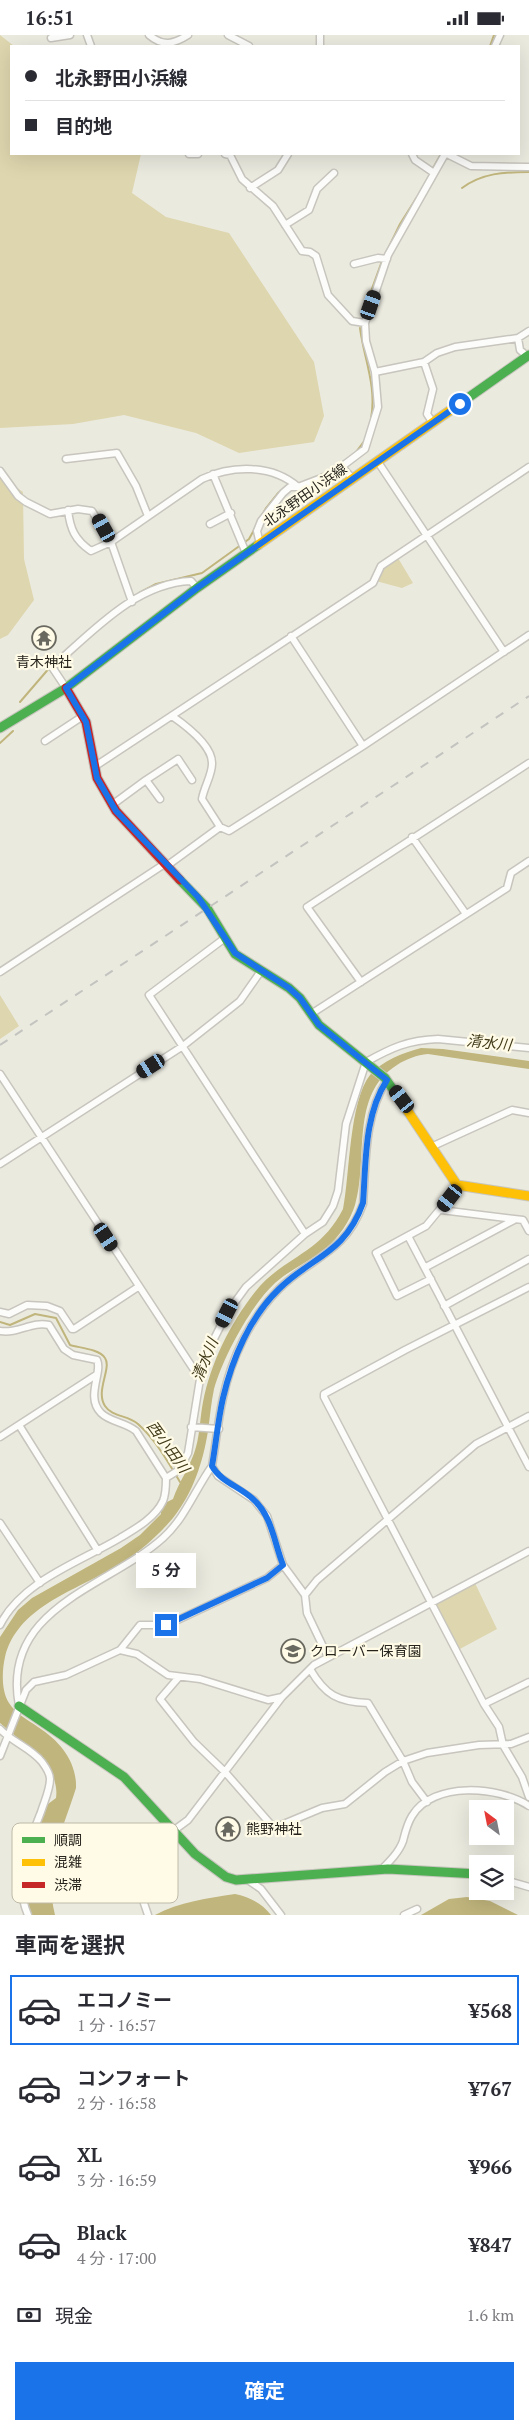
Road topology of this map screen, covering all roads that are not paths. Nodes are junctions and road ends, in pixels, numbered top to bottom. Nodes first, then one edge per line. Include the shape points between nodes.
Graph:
1 (70, 35) edge
2 (150, 35) edge
3 (188, 35) edge
4 (228, 35) edge
5 (51, 38) dead end
6 (247, 45) edge
7 (230, 155) edge
8 (287, 155) edge
9 (412, 155) edge
10 (445, 155) edge
11 (448, 155) edge
12 (529, 167) edge
13 (334, 173) dead end
14 (434, 173) junction
15 (250, 188) junction
16 (285, 225) junction
17 (387, 259) junction
18 (354, 264) dead end
19 (365, 323) junction
20 (529, 331) edge
21 (518, 338) junction
22 (528, 355) edge
23 (424, 362) junction
24 (375, 372) junction
25 (432, 423) junction
26 (66, 459) dead end
27 (378, 462) junction
28 (343, 467) junction
29 (529, 467) edge
30 (0, 471) edge
31 (213, 474) junction
32 (353, 479) junction
33 (298, 487) junction
34 (68, 510) junction
35 (232, 513) junction
36 (148, 516) junction
37 (210, 524) dead end
38 (425, 535) junction
39 (111, 541) junction
40 (260, 544) junction
41 (245, 550) junction
42 (197, 588) junction
43 (132, 601) junction
44 (529, 635) edge
45 (291, 636) junction
46 (504, 652) junction
47 (66, 688) junction
48 (83, 716) junction
49 (172, 716) junction
50 (0, 728) edge
51 (45, 741) dead end
52 (363, 746) junction
53 (529, 763) edge
54 (94, 767) junction
55 (146, 780) junction
56 (192, 780) dead end
57 (160, 799) dead end
58 (112, 805) junction
59 (220, 827) junction
60 (412, 837) junction
61 (529, 861) edge
62 (167, 864) junction
63 (466, 914) junction
64 (225, 938) junction
65 (261, 971) junction
66 (0, 972) edge
67 (361, 983) junction
68 (311, 1015) junction
69 (183, 1046) junction
70 (529, 1048) edge
71 (368, 1064) junction
72 (0, 1074) edge
73 (386, 1079) junction
74 (529, 1113) edge
75 (41, 1138) junction
76 (431, 1147) junction
77 (0, 1164) edge
78 (459, 1186) junction
79 (529, 1196) edge
80 (441, 1210) junction
81 (514, 1220) junction
82 (529, 1231) edge
83 (305, 1234) junction
84 (408, 1236) junction
85 (529, 1259) edge
86 (426, 1267) junction
87 (431, 1279) junction
88 (138, 1287) junction
89 (529, 1287) edge
90 (444, 1306) junction
91 (0, 1312) edge
92 (453, 1324) junction
93 (0, 1331) edge
94 (96, 1375) junction
95 (200, 1379) junction
96 (529, 1416) edge
97 (19, 1425) junction
98 (191, 1427) junction
99 (509, 1427) junction
100 (219, 1429) junction
101 (0, 1437) edge
102 (212, 1466) junction
103 (529, 1467) edge
104 (166, 1478) junction
105 (389, 1521) junction
106 (0, 1523) edge
107 (98, 1551) junction
108 (529, 1551) edge
109 (283, 1565) junction
110 (40, 1583) junction
111 (305, 1595) junction
112 (432, 1601) junction
113 (0, 1625) edge
114 (120, 1650) junction
115 (16, 1651) dead end
116 (328, 1657) junction
117 (12, 1659) dead end
118 (310, 1669) junction
119 (179, 1677) junction
120 (529, 1682) edge
121 (282, 1697) junction
122 (484, 1705) junction
123 (19, 1706) junction
124 (0, 1729) edge
125 (6, 1736) junction
126 (529, 1737) edge
127 (503, 1745) junction
128 (0, 1755) edge
129 (403, 1761) junction
130 (225, 1772) junction
131 (529, 1797) edge
132 (427, 1802) junction
133 (529, 1806) edge
134 (36, 1823) edge
135 (166, 1823) edge
136 (178, 1827) edge
137 (178, 1836) edge
138 (382, 1869) junction
139 (469, 1873) edge
140 (248, 1880) junction
141 (514, 1883) edge
142 (529, 1887) edge
143 (23, 1903) edge
144 (144, 1903) edge
145 (417, 1909) dead end
146 (28, 1915) edge
147 (148, 1915) edge
148 (281, 1915) edge
149 (404, 1915) edge

1 - 5 street
2 - 3 street via 165,44
4 - 6 street
7 - 15 street
8 - 15 street via 278,170
9 - 14 street
10 - 14 street
11 - 12 street via 472,166
13 - 16 street via 317,189 309,210
14 - 17 street
15 - 16 street via 273,206
16 - 19 street via 302,251 316,256 328,295 352,321
17 - 18 street
17 - 19 street
19 - 24 street via 366,341
20 - 21 street
21 - 22 street via 520,350
21 - 23 street via 455,347
22 - 25 street, 北永野田小浜線
23 - 24 street
23 - 25 street via 433,389 427,414
24 - 28 street via 378,407 370,435 365,449
25 - 27 street, 北永野田小浜線
26 - 36 street via 117,453
27 - 32 street, 北永野田小浜線
27 - 38 street
28 - 32 street
28 - 33 street
29 - 38 street
30 - 34 street via 26,502 50,514
31 - 33 street via 232,470 265,470
31 - 35 street
31 - 36 street
32 - 40 street, 北永野田小浜線
33 - 40 street via 290,487 282,493 261,521 257,531
34 - 39 street via 92,511
34 - 39 street via 70,528 80,544 91,551
35 - 37 street
35 - 41 street
36 - 39 street
38 - 45 street via 380,566 373,583
38 - 46 street
39 - 43 street
40 - 41 street, 北永野田小浜線
41 - 42 street, 北永野田小浜線
42 - 43 street via 191,581 173,582
42 - 47 street, 北永野田小浜線
43 - 47 street via 96,627 52,667
44 - 46 street
45 - 49 street
45 - 52 street
46 - 52 street
47 - 48 street
47 - 50 street, 北永野田小浜線
48 - 51 street
48 - 54 street
49 - 54 street
49 - 59 street via 192,731 210,753 212,764 202,799
52 - 59 street via 229,831
53 - 60 street
54 - 58 street
55 - 56 street via 178,759
55 - 57 street
55 - 58 street
58 - 62 street
59 - 62 street
60 - 63 street
60 - 67 street via 307,907
61 - 63 street via 511,873 507,888
62 - 64 street via 207,908
62 - 66 street
63 - 67 street
64 - 65 street via 235,953
64 - 69 street via 149,995
65 - 68 street via 289,988
65 - 69 street via 240,1001
67 - 68 street
68 - 71 street
69 - 75 street
69 - 83 street
70 - 71 street via 438,1039 408,1041
71 - 73 street
71 - 83 street via 346,1124 338,1191 333,1206 323,1222
72 - 75 street
73 - 76 street
73 - 100 street via 372,1111 363,1203 358,1216 332,1251 279,1289 242,1341 223,1398
74 - 76 street via 512,1110
75 - 77 street
75 - 88 street
76 - 78 street
78 - 79 street
78 - 80 street
80 - 81 street
80 - 84 street via 426,1226
81 - 82 street via 523,1220
81 - 86 street
83 - 95 street via 246,1287 227,1313 211,1345
84 - 86 street
84 - 87 street via 376,1253 397,1296
85 - 90 street
86 - 87 street
87 - 90 street
88 - 91 street via 74,1329 60,1311 47,1306 31,1305 9,1315
88 - 95 street
89 - 92 street
90 - 92 street
92 - 99 street
92 - 105 street via 324,1394
93 - 94 street via 19,1331 39,1322 49,1325 64,1349 73,1355 96,1360 99,1365
94 - 97 street
94 - 104 street via 94,1392 98,1411 136,1431
95 - 98 street
96 - 99 street
97 - 101 street
97 - 107 street
98 - 100 street
98 - 104 street via 188,1453 180,1470
99 - 103 street
99 - 105 street via 476,1444
100 - 102 street
102 - 109 street via 218,1476 254,1499 267,1516
102 - 115 street via 189,1506 162,1539 51,1606 29,1628
104 - 107 street via 162,1501 146,1521
105 - 111 street via 317,1580
105 - 112 street
106 - 110 street
107 - 110 street
108 - 112 street
109 - 111 street
109 - 114 street via 267,1578 166,1625 140,1625
110 - 113 street via 18,1601
111 - 116 street via 307,1613
112 - 116 street
112 - 122 street
114 - 119 street via 137,1655 168,1675
114 - 123 street via 66,1675 34,1682 26,1690
116 - 118 street
117 - 123 street via 14,1694
118 - 121 street
118 - 129 street via 322,1689 353,1703 368,1703
119 - 121 street via 200,1679 268,1700
119 - 130 street via 160,1699 194,1742
120 - 122 street
121 - 130 street
122 - 127 street via 499,1727
123 - 125 street
123 - 135 street via 124,1777
124 - 125 street
125 - 128 street
125 - 134 street via 35,1755 50,1779
126 - 127 street
127 - 129 street via 479,1745 427,1753
127 - 131 street via 522,1777
129 - 130 street via 345,1804 322,1808 274,1828
129 - 132 street via 412,1782
130 - 136 street via 188,1820
132 - 133 street via 454,1790 463,1790 512,1798
132 - 138 street via 412,1815 396,1854
137 - 140 street via 195,1854 226,1877
138 - 139 street
138 - 140 street
140 - 148 street via 261,1889
141 - 142 street
143 - 146 street
144 - 147 street
145 - 149 street

